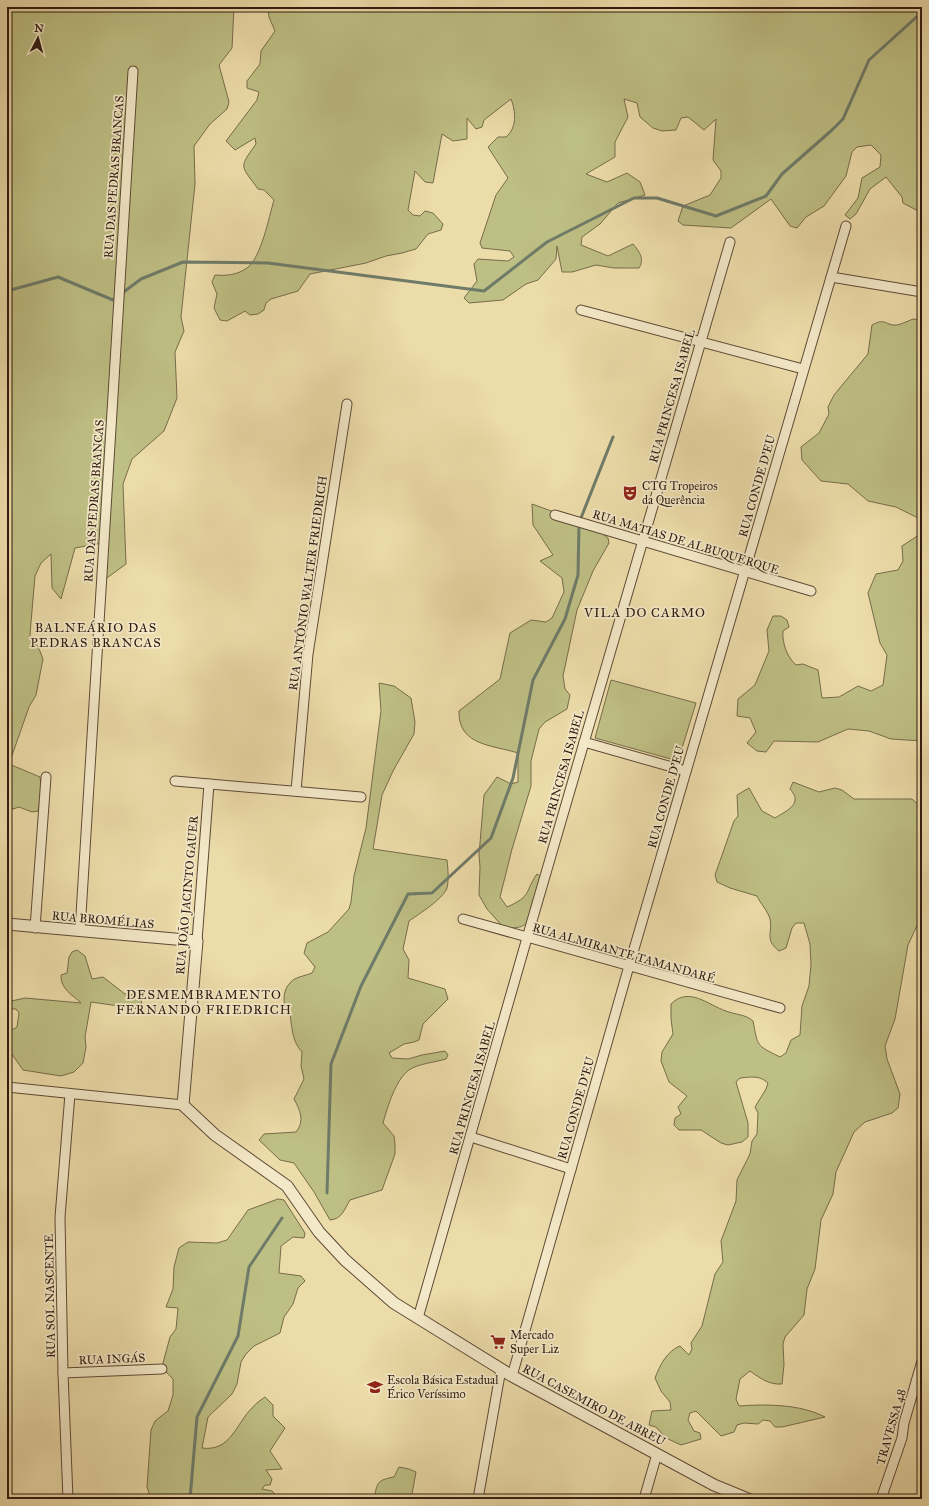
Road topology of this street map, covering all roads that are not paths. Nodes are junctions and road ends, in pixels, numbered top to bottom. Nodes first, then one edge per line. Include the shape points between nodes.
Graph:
1 (133, 71) dead end
2 (846, 226) dead end
3 (730, 242) dead end
4 (831, 277) junction
5 (922, 292) edge
6 (581, 310) dead end
7 (701, 342) junction
8 (804, 369) junction
9 (347, 404) dead end
10 (555, 515) dead end
11 (642, 541) junction
12 (745, 571) junction
13 (811, 591) dead end
14 (584, 742) junction
15 (686, 771) junction
16 (46, 777) dead end
17 (175, 781) dead end
18 (209, 784) junction
19 (296, 791) junction
20 (361, 796) dead end
21 (463, 919) dead end
22 (7, 924) edge
23 (35, 928) junction
24 (80, 931) junction
25 (526, 938) junction
26 (196, 941) junction
27 (629, 966) junction
28 (780, 1008) dead end
29 (7, 1087) edge
30 (70, 1094) junction
31 (183, 1105) junction
32 (471, 1137) junction
33 (571, 1169) junction
34 (418, 1318) junction
35 (922, 1361) edge
36 (162, 1369) dead end
37 (501, 1369) junction
38 (63, 1373) junction
39 (512, 1376) junction
40 (657, 1454) junction
41 (68, 1499) edge
42 (478, 1499) edge
43 (644, 1499) edge
44 (748, 1499) edge
45 (881, 1499) edge

1 - 24 street, RUA DAS PEDRAS BRANCAS
2 - 4 street, RUA CONDE D'EU
3 - 7 street, RUA PRINCESA ISABEL
4 - 5 street
4 - 8 street, RUA CONDE D'EU
6 - 7 street
7 - 8 street
7 - 11 street, RUA PRINCESA ISABEL
8 - 12 street, RUA CONDE D'EU
9 - 19 street, RUA ANTÔNIO WALTER FRIEDRICH via 308,654
10 - 11 street, RUA MATIAS DE ALBUQUERQUE
11 - 12 street, RUA MATIAS DE ALBUQUERQUE
11 - 14 street, RUA PRINCESA ISABEL
12 - 13 street, RUA MATIAS DE ALBUQUERQUE
12 - 15 street, RUA CONDE D'EU
14 - 15 street
14 - 25 street, RUA PRINCESA ISABEL
15 - 27 street, RUA CONDE D'EU
16 - 23 street
17 - 18 street
18 - 19 street
18 - 26 street, RUA JOÃO JACINTO GAUER
19 - 20 street
21 - 25 street, RUA ALMIRANTE TAMANDARÉ
22 - 23 street, RUA BROMÉLIAS
23 - 24 street, RUA BROMÉLIAS
24 - 26 street, RUA BROMÉLIAS
25 - 27 street, RUA ALMIRANTE TAMANDARÉ
25 - 32 street, RUA PRINCESA ISABEL
26 - 31 street, RUA JOÃO JACINTO GAUER
27 - 28 street, RUA ALMIRANTE TAMANDARÉ
27 - 33 street, RUA CONDE D'EU
29 - 30 street
30 - 31 street
30 - 38 street, RUA SOL NASCENTE via 60,1217
31 - 34 street, RUA CASEMIRO DE ABREU via 215,1135 287,1186 319,1232 345,1260 394,1303
32 - 33 street
32 - 34 street, RUA PRINCESA ISABEL
33 - 39 street, RUA CONDE D'EU
34 - 37 street, RUA CASEMIRO DE ABREU
35 - 45 street, TRAVESSA 48 via 902,1438
36 - 38 street, RUA INGÁS
37 - 39 street, RUA CASEMIRO DE ABREU
37 - 42 street
38 - 41 street, RUA SOL NASCENTE
39 - 40 street, RUA CASEMIRO DE ABREU
40 - 43 street
40 - 44 street, RUA CASEMIRO DE ABREU via 714,1485

